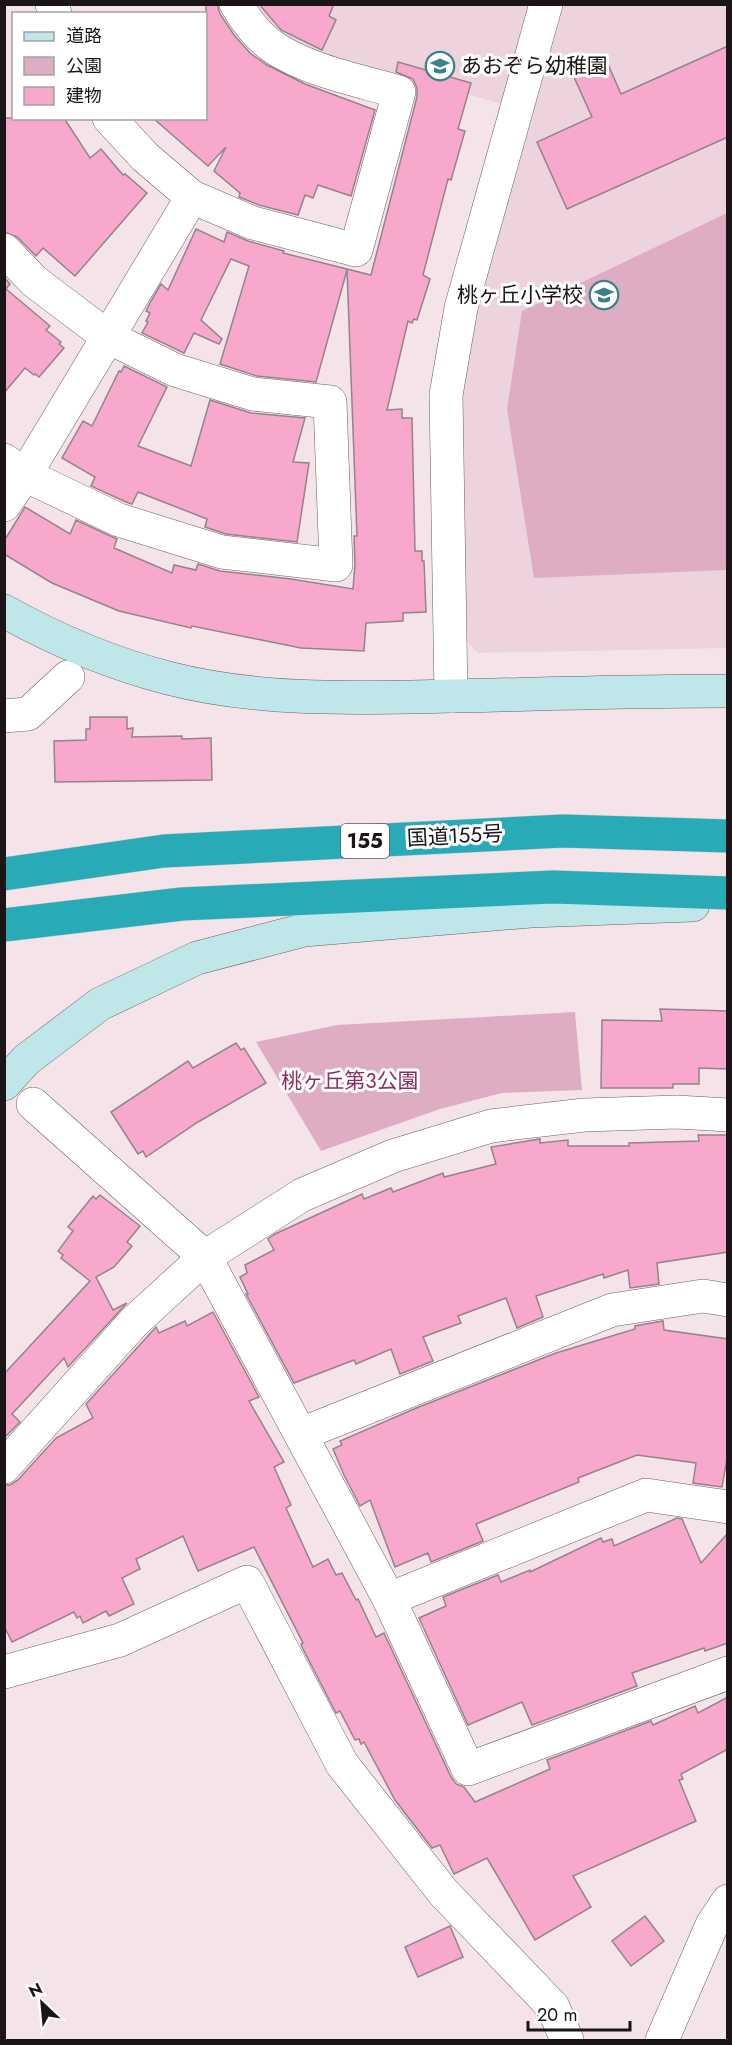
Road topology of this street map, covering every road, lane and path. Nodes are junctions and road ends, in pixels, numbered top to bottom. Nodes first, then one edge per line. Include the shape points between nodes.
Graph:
1 (236, 4) edge
2 (546, 4) edge
3 (111, 120) edge
4 (192, 197) junction
5 (4, 250) edge
6 (108, 337) junction
7 (15, 468) edge
8 (4, 505) edge
9 (4, 611) edge
10 (68, 676) dead end
11 (728, 691) edge
12 (451, 696) junction
13 (4, 716) edge
14 (728, 836) edge
15 (4, 874) edge
16 (728, 893) edge
17 (728, 904) edge
18 (4, 925) edge
19 (4, 1084) edge
20 (33, 1104) dead end
21 (728, 1115) edge
22 (205, 1257) junction
23 (728, 1300) edge
24 (301, 1434) junction
25 (4, 1467) edge
26 (728, 1507) edge
27 (389, 1599) junction
28 (4, 1672) edge
29 (728, 1674) edge
30 (728, 1901) edge
31 (567, 2040) edge
32 (662, 2040) edge

1 - 4 street via 246,21 274,48 307,65 399,92 356,250 253,223
2 - 12 street via 461,308 446,395
3 - 4 street via 145,157
4 - 6 street
5 - 6 street via 34,281
6 - 7 street
6 - 7 street via 175,370 253,394 330,402 336,566 222,552 119,520
7 - 8 street
9 - 12 main road via 69,644 170,679 291,698
10 - 13 street via 28,714
11 - 12 main road
14 - 15 highway, 国道155号 / 155 via 563,831 164,851
16 - 18 highway via 541,887 182,904
17 - 19 main road via 531,911 304,930 197,958 100,1004 26,1060
20 - 22 street
21 - 22 street via 584,1115 491,1126 393,1156 302,1195
22 - 24 street
22 - 25 street via 134,1322
23 - 24 street via 703,1296 612,1310
24 - 27 street
26 - 27 street via 646,1495
27 - 29 street via 468,1769
28 - 31 street via 120,1640 247,1582 342,1764 443,1892 553,2007
30 - 32 street via 712,1925

